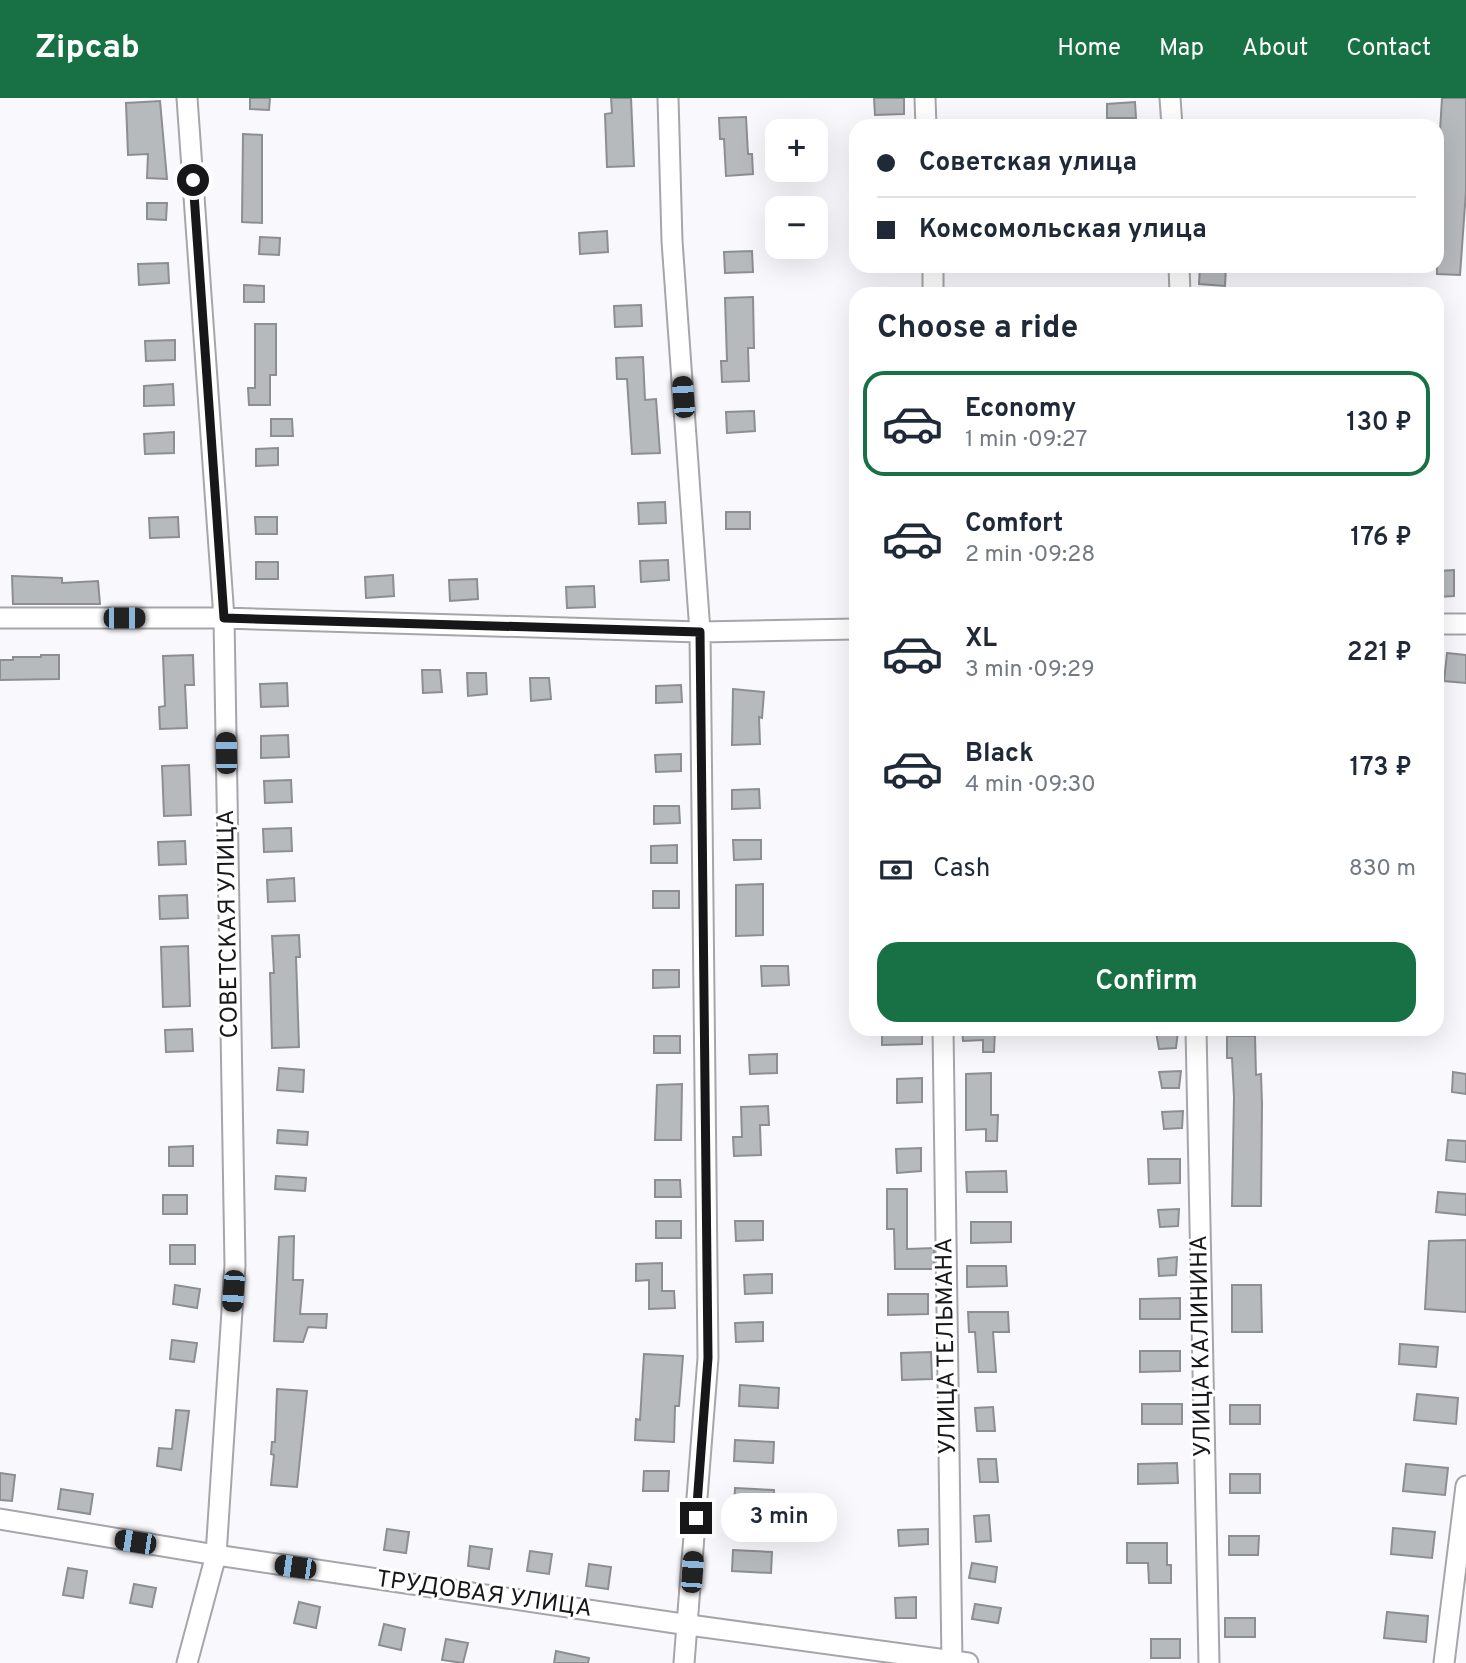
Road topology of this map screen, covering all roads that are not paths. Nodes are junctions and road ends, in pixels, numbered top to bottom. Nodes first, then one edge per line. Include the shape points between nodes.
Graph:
1 (187, 98) edge
2 (668, 98) edge
3 (925, 98) edge
4 (1170, 98) edge
5 (926, 119) edge
6 (1172, 119) edge
7 (0, 618) edge
8 (224, 618) junction
9 (1444, 624) edge
10 (1466, 624) edge
11 (849, 629) edge
12 (700, 632) junction
13 (943, 1036) edge
14 (1196, 1036) edge
15 (1466, 1486) edge
16 (0, 1519) edge
17 (216, 1555) junction
18 (689, 1625) junction
19 (957, 1662) edge
20 (187, 1663) edge
21 (684, 1663) edge
22 (1209, 1663) edge
23 (1444, 1663) edge

1 - 8 street, СОВЕТСКАЯ УЛИЦА
2 - 12 street via 672,240
3 - 5 street
4 - 6 street
7 - 8 street
8 - 12 street
8 - 17 street, СОВЕТСКАЯ УЛИЦА via 235,1265
9 - 10 street
11 - 12 street
12 - 18 street via 708,1358
13 - 19 street, УЛИЦА ТЕЛЬМАНА
14 - 22 street, УЛИЦА КАЛИНИНА
15 - 23 street
16 - 17 street, ТРУДОВАЯ УЛИЦА
17 - 18 street, ТРУДОВАЯ УЛИЦА
17 - 20 street, СОВЕТСКАЯ УЛИЦА
18 - 19 street, ТРУДОВАЯ УЛИЦА
18 - 21 street

